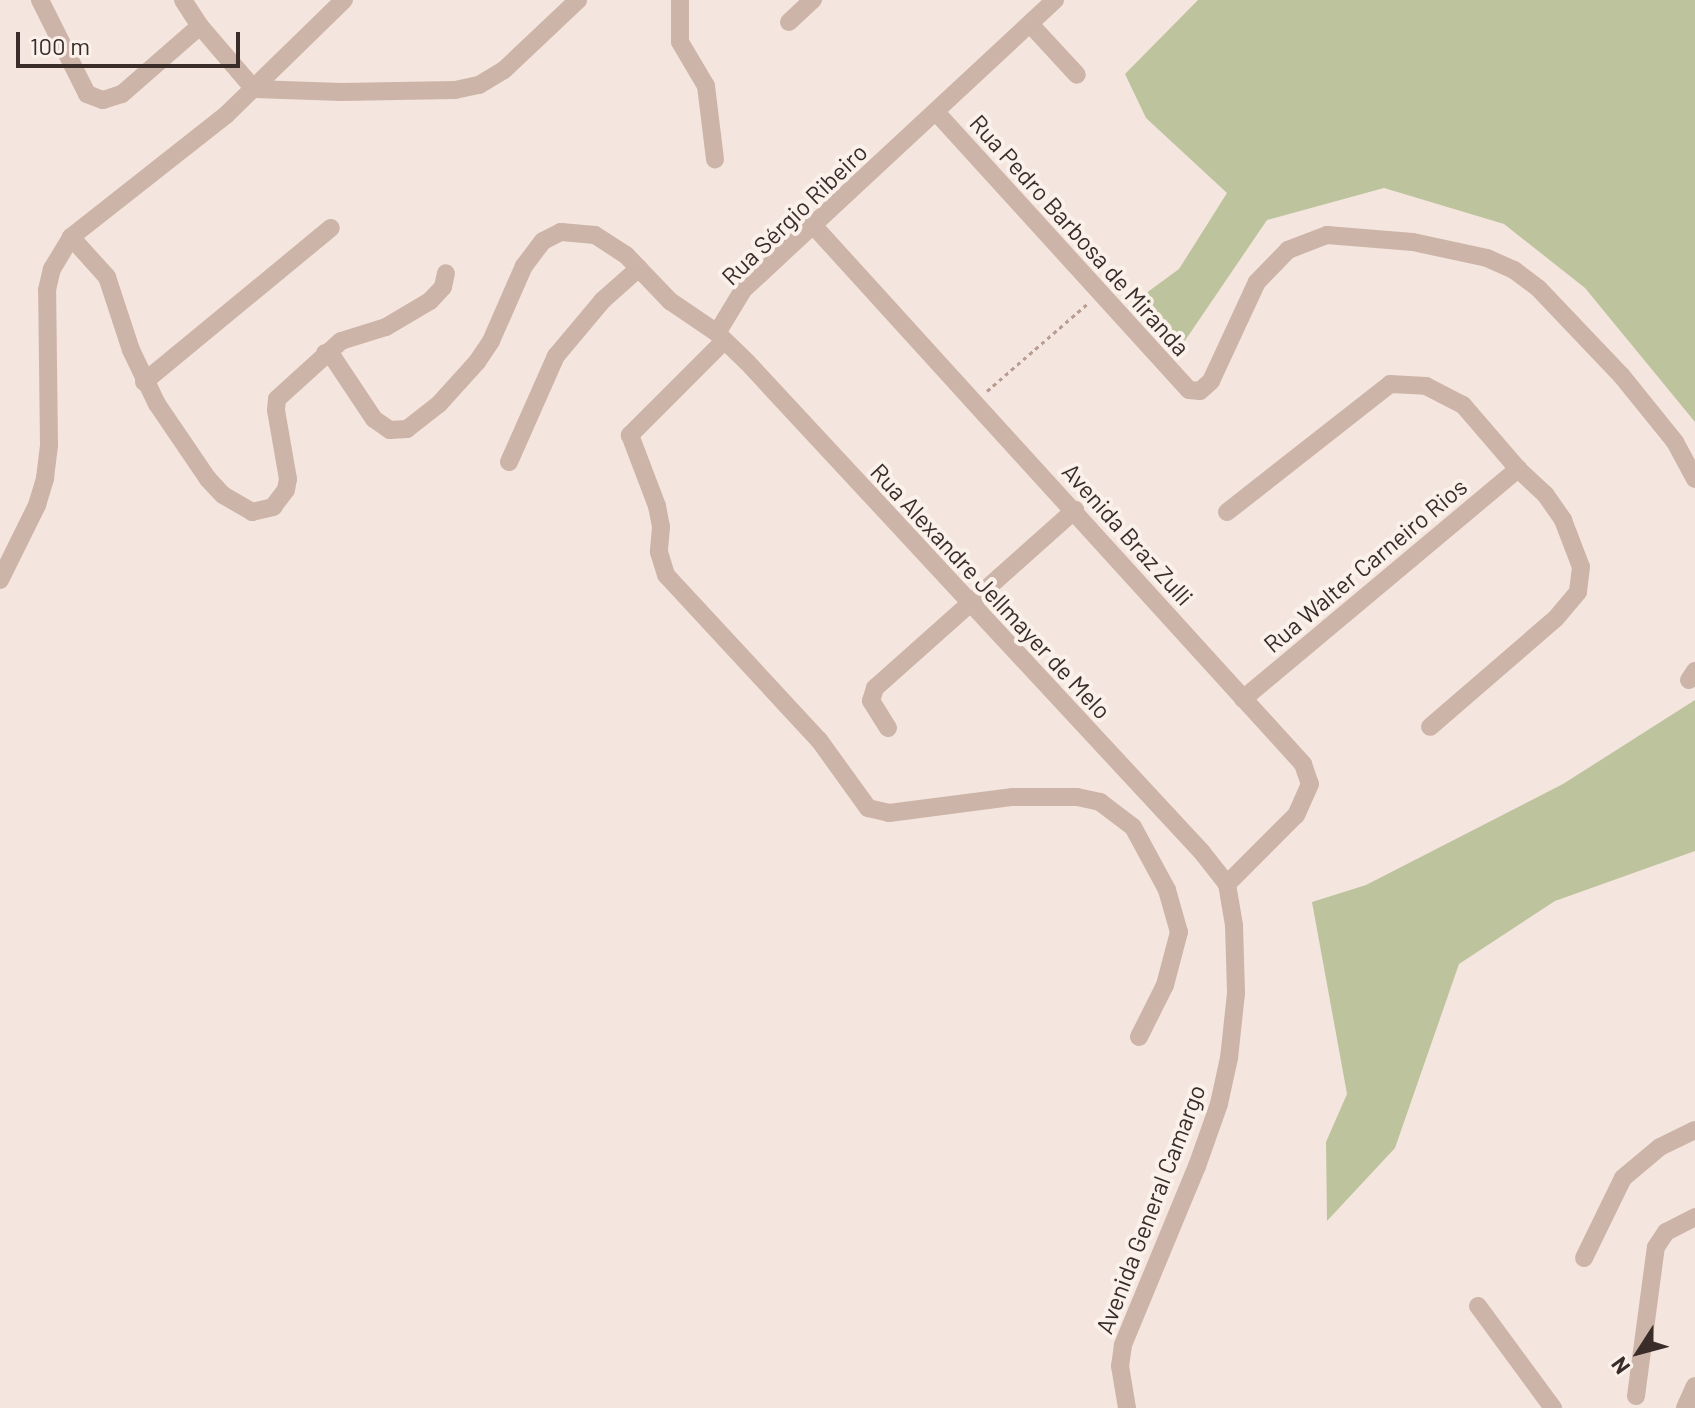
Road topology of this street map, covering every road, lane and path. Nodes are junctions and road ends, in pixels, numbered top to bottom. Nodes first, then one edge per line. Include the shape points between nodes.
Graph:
1 (40, 0) edge
2 (183, 0) edge
3 (344, 0) edge
4 (578, 0) edge
5 (680, 0) edge
6 (813, 0) edge
7 (1049, 2) edge
8 (789, 22) dead end
9 (1030, 24) junction
10 (200, 26) junction
11 (1077, 75) dead end
12 (254, 89) junction
13 (936, 112) junction
14 (715, 159) dead end
15 (812, 224) junction
16 (331, 228) dead end
17 (71, 237) junction
18 (639, 268) junction
19 (446, 273) dead end
20 (1101, 291) junction
21 (720, 338) junction
22 (325, 353) junction
23 (144, 382) junction
24 (976, 401) junction
25 (509, 462) dead end
26 (1518, 469) junction
27 (1695, 479) edge
28 (1075, 510) junction
29 (1227, 512) dead end
30 (0, 580) edge
31 (969, 605) junction
32 (1243, 699) junction
33 (1430, 727) dead end
34 (888, 728) dead end
35 (1227, 884) junction
36 (1139, 1037) dead end
37 (1695, 1130) edge
38 (1695, 1217) edge
39 (1584, 1258) dead end
40 (1478, 1306) dead end
41 (1695, 1386) edge
42 (1636, 1396) dead end
43 (1121, 1403) edge
44 (1553, 1408) edge
45 (1685, 1408) edge

1 - 10 street via 87,94 103,100 122,94
2 - 10 street
3 - 12 street
4 - 12 street via 504,70 479,85 455,90
5 - 14 street via 680,42 706,86
6 - 8 street
7 - 9 street, Rua Sérgio Ribeiro
9 - 11 street
9 - 13 street, Rua Sérgio Ribeiro
10 - 12 street
12 - 17 street
13 - 15 street, Rua Sérgio Ribeiro
13 - 20 street, Rua Pedro Barbosa de Miranda
15 - 21 street, Rua Sérgio Ribeiro via 743,290
15 - 24 street, Avenida Braz Zulli
16 - 23 street
17 - 23 street via 107,277
17 - 30 street via 52,269 47,290 45,478
18 - 21 street
18 - 22 street via 595,235 561,232 543,241 524,266 477,362 439,404 407,429 390,430 374,419
18 - 25 street via 603,300 556,356
19 - 22 street via 439,293 405,319 341,341
20 - 24 path
20 - 27 street, Rua Pedro Barbosa de Miranda via 1189,390 1200,391 1211,381 1257,282 1288,250 1327,235 1413,242 1487,258 1539,289 1621,375 1675,442
21 - 31 street, Rua Alexandre Jellmayer de Melo
21 - 36 street, Rua Sérgio Ribeiro via 630,435 657,506 666,575 819,740 868,808 889,813 1013,797 1077,797 1100,802 1133,827 1167,890 1179,932 1165,985
22 - 23 street via 277,399 288,479 281,500 262,512 223,495
24 - 28 street, Avenida Braz Zulli
26 - 29 street via 1453,399 1426,386 1390,384
26 - 32 street, Rua Walter Carneiro Rios
26 - 33 street via 1563,520 1581,567 1578,592 1555,619
28 - 31 street
28 - 32 street, Avenida Braz Zulli
31 - 34 street via 875,688 871,701
31 - 35 street, Rua Alexandre Jellmayer de Melo
32 - 35 street, Avenida Braz Zulli via 1303,764 1310,784 1296,815
35 - 43 street, Avenida General Camargo via 1236,993 1229,1058 1197,1166 1123,1345
37 - 39 street via 1660,1147 1623,1178
38 - 42 street via 1666,1232 1656,1247
40 - 44 street
41 - 45 street

